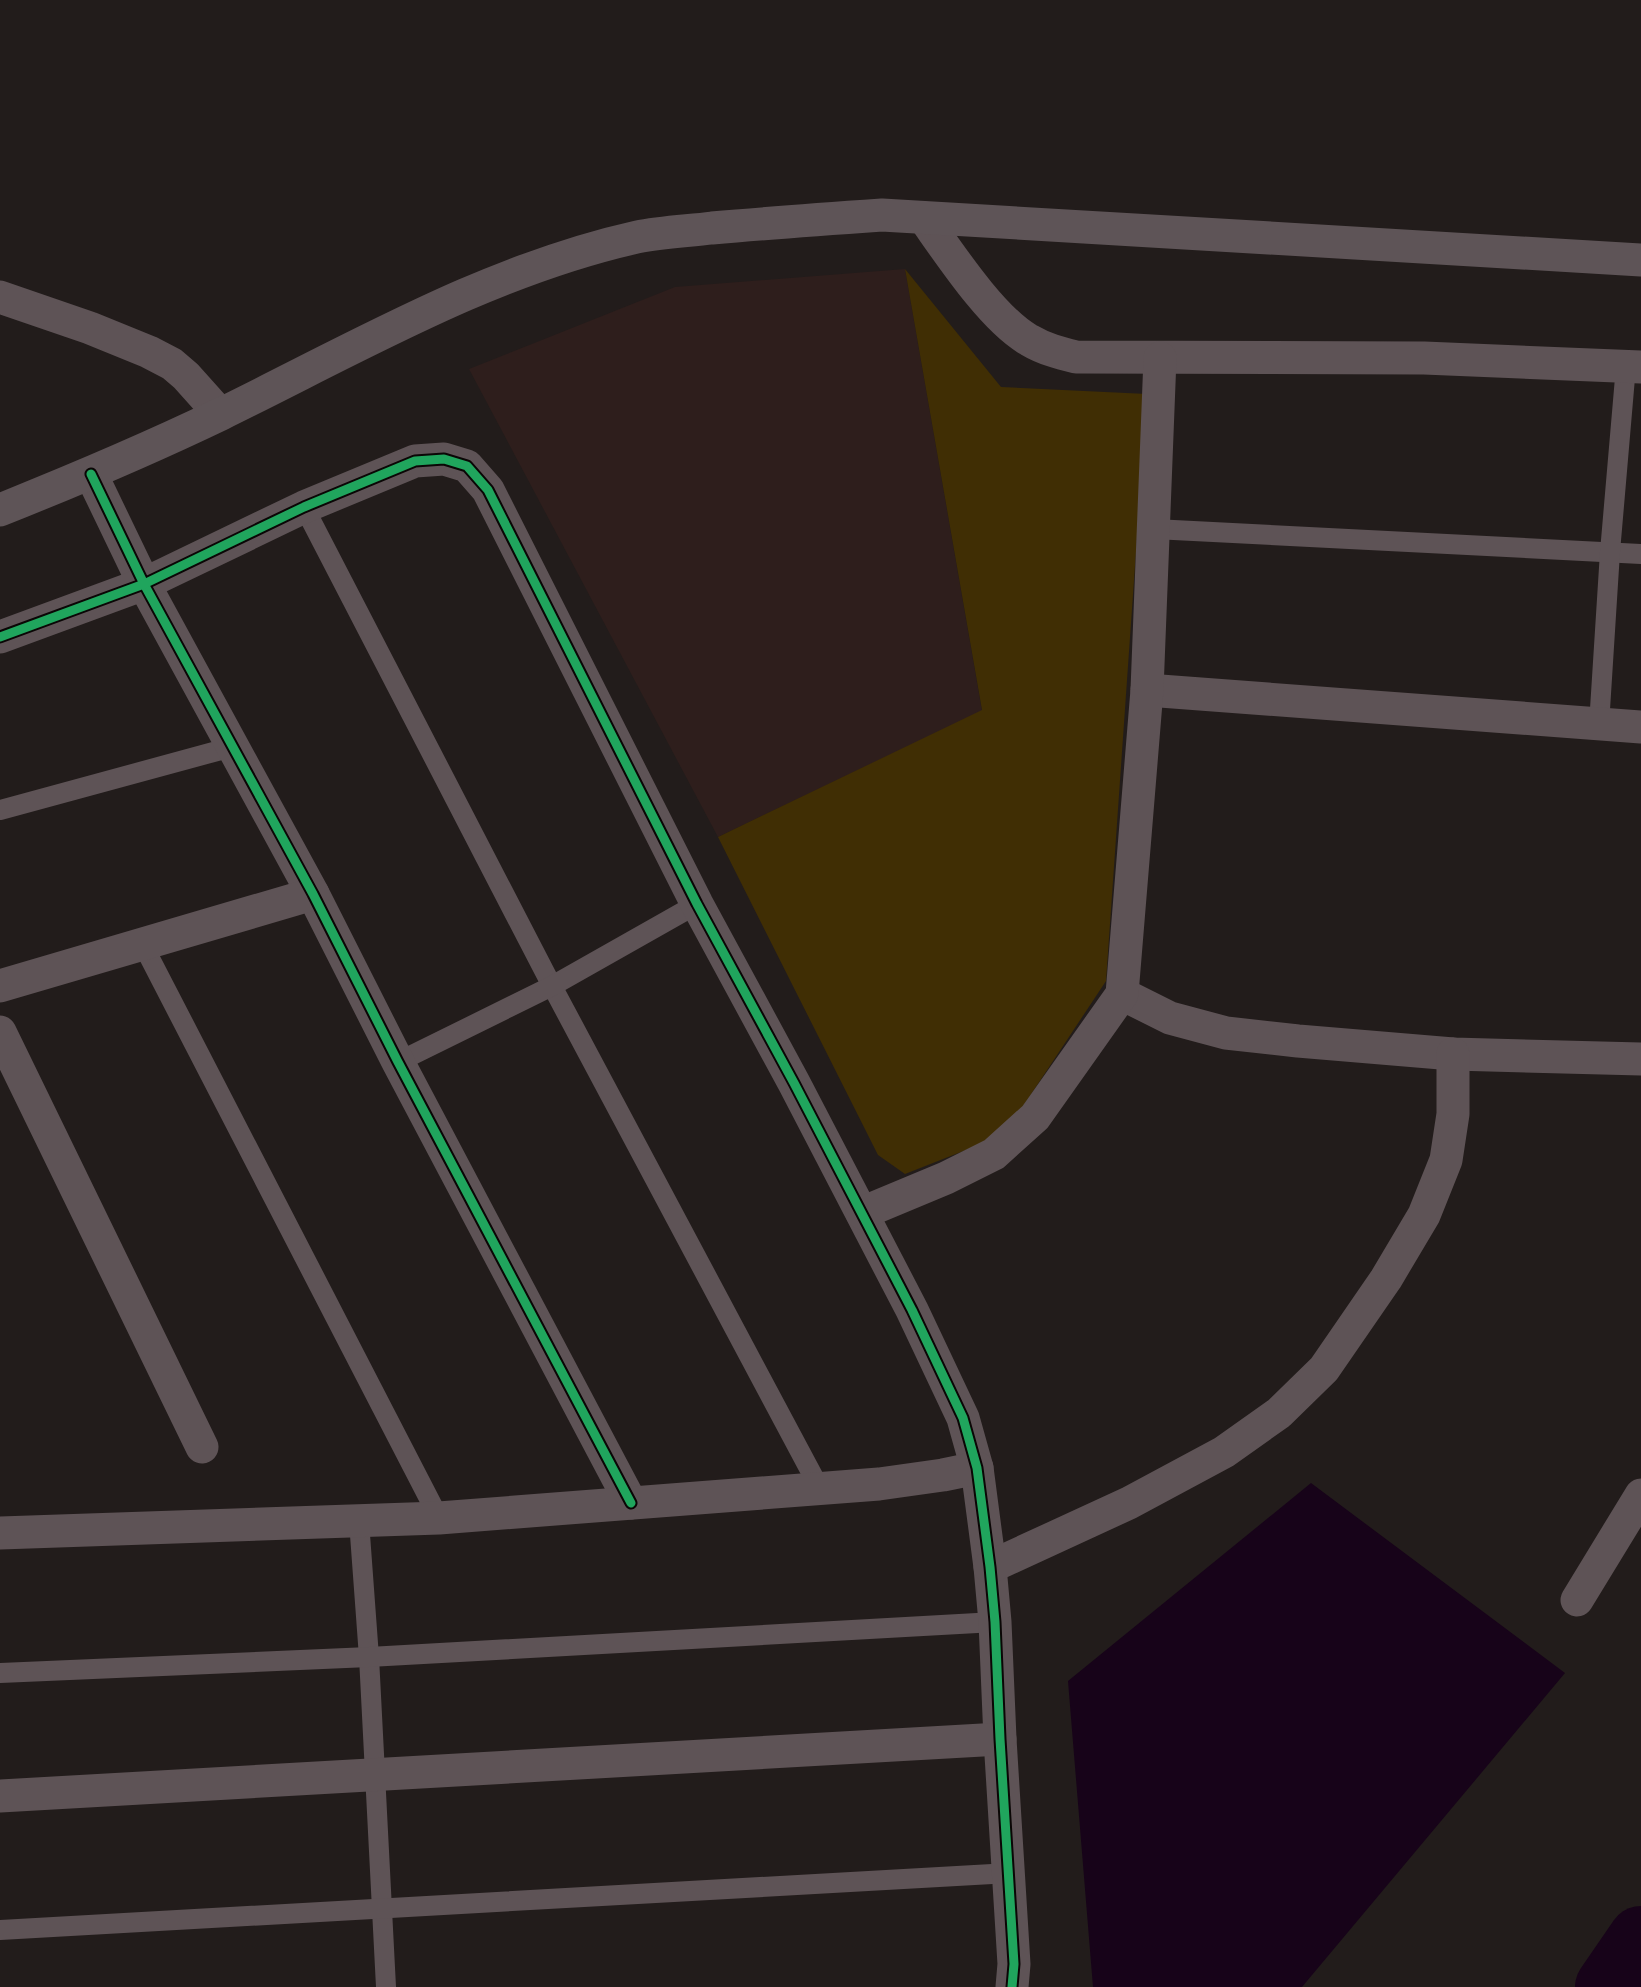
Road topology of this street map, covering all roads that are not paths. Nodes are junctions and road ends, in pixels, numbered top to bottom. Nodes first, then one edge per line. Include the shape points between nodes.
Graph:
1 (924, 218) junction
2 (1641, 260) edge
3 (0, 297) edge
4 (1160, 358) junction
5 (1634, 366) edge
6 (220, 414) junction
7 (91, 474) junction
8 (304, 507) junction
9 (0, 510) edge
10 (1154, 529) junction
11 (1610, 552) junction
12 (1641, 554) edge
13 (144, 584) junction
14 (0, 637) edge
15 (1147, 690) junction
16 (1599, 725) junction
17 (1641, 727) edge
18 (232, 747) junction
19 (0, 810) edge
20 (313, 894) junction
21 (697, 904) junction
22 (142, 943) junction
23 (0, 986) edge
24 (552, 986) junction
25 (1122, 994) junction
26 (0, 1032) edge
27 (1453, 1054) junction
28 (1641, 1059) edge
29 (398, 1062) junction
30 (862, 1213) junction
31 (202, 1446) dead end
32 (977, 1468) junction
33 (820, 1489) junction
34 (1641, 1495) edge
35 (631, 1503) junction
36 (439, 1518) junction
37 (360, 1521) junction
38 (0, 1533) edge
39 (990, 1567) junction
40 (1577, 1600) dead end
41 (995, 1622) junction
42 (369, 1657) junction
43 (0, 1673) edge
44 (1000, 1739) junction
45 (374, 1775) junction
46 (0, 1796) edge
47 (1010, 1873) junction
48 (383, 1909) junction
49 (0, 1930) edge
50 (386, 1987) edge
51 (1012, 1987) edge

1 - 2 main road
1 - 4 street via 989,304 1027,339 1076,357
1 - 6 main road via 882,216 766,223 639,237 592,249 466,295
3 - 6 street via 90,328 172,364
4 - 5 street via 1424,358
4 - 10 street
5 - 11 lane
6 - 7 main road
7 - 9 main road
7 - 13 street
8 - 13 street
8 - 21 street via 415,461 444,459 468,466 488,490
8 - 24 lane
10 - 11 lane
10 - 15 street
11 - 12 lane
11 - 16 lane
13 - 14 street
13 - 18 street
15 - 16 street
15 - 25 street
16 - 17 street
18 - 19 lane
18 - 20 street
20 - 22 street
20 - 29 street
21 - 24 lane
21 - 30 street
22 - 23 street
22 - 36 lane
24 - 29 lane
24 - 33 lane
25 - 27 street via 1170,1018 1226,1033
25 - 30 street via 1035,1117 994,1154
26 - 31 street
27 - 28 street
27 - 39 street via 1453,1114 1446,1160 1424,1215 1324,1369 1279,1413 1224,1452 1129,1503
29 - 35 street
30 - 32 street via 942,1371 963,1418
32 - 33 street
32 - 39 street
33 - 35 street
34 - 40 street
35 - 36 street
36 - 37 street
37 - 38 street
37 - 42 lane
39 - 41 street
41 - 42 lane
41 - 44 street
42 - 43 lane
42 - 45 lane
44 - 45 street
44 - 47 street
45 - 46 street
45 - 48 lane
47 - 48 lane
47 - 51 street
48 - 49 lane
48 - 50 lane

